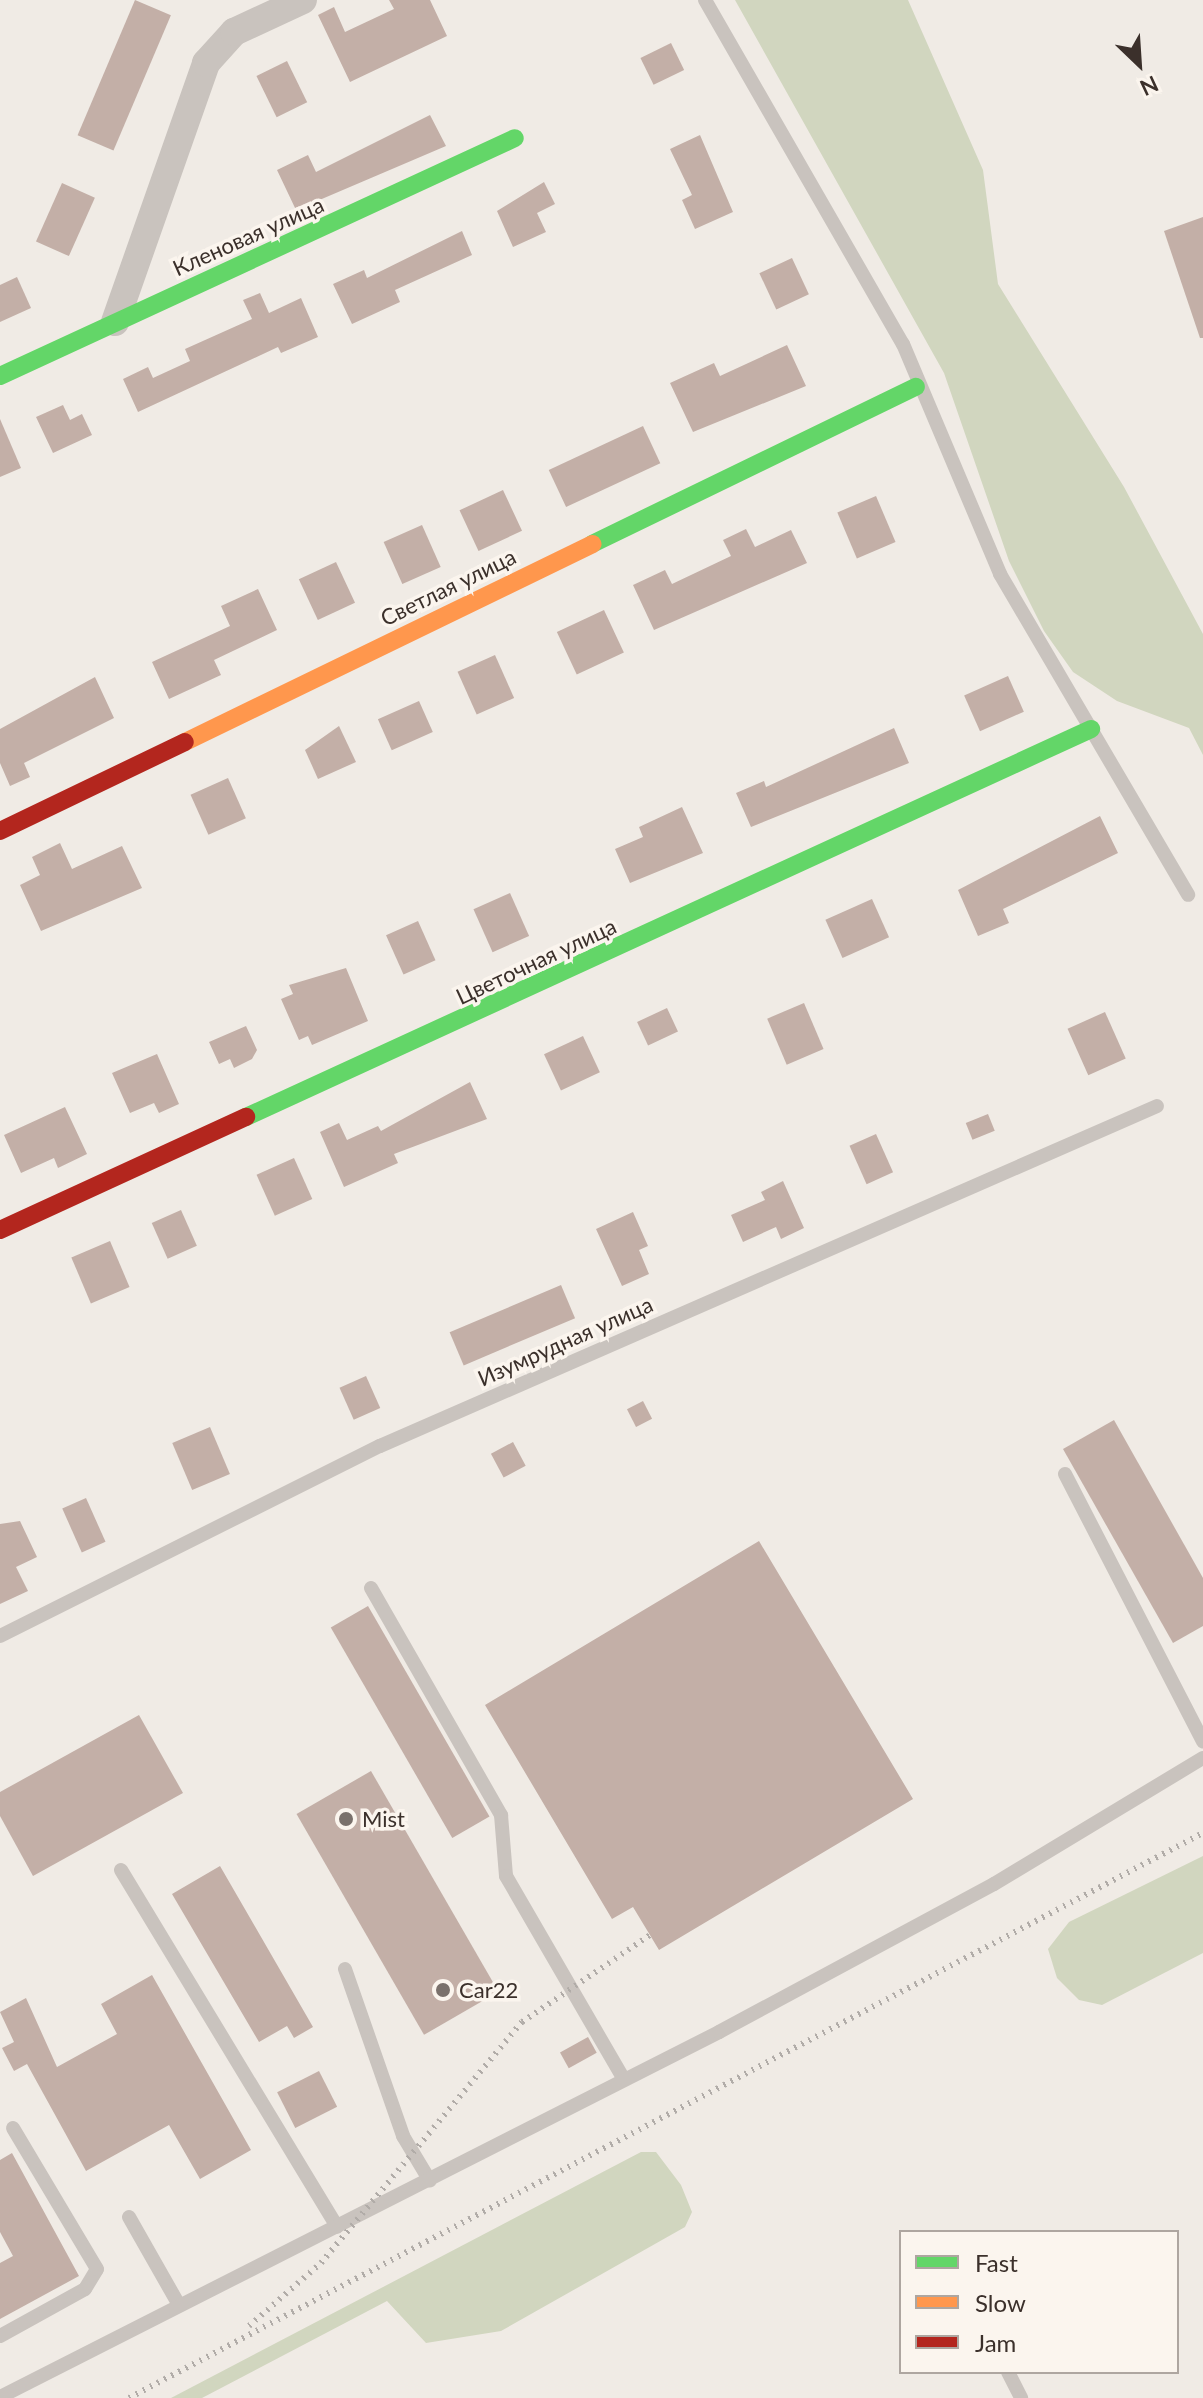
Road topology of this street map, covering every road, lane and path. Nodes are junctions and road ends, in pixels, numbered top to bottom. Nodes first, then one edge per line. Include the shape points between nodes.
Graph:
1 (303, 0) edge
2 (705, 0) edge
3 (515, 138) dead end
4 (115, 322) junction
5 (0, 376) edge
6 (916, 387) junction
7 (1091, 729) junction
8 (0, 831) edge
9 (1188, 895) dead end
10 (1157, 1106) dead end
11 (0, 1230) edge
12 (1065, 1474) dead end
13 (371, 1588) dead end
14 (0, 1636) edge
15 (1203, 1741) edge
16 (1203, 1758) edge
17 (121, 1870) dead end
18 (345, 1969) dead end
19 (623, 2078) junction
20 (13, 2128) dead end
21 (430, 2181) junction
22 (129, 2217) dead end
23 (337, 2227) junction
24 (179, 2305) junction
25 (0, 2336) edge
26 (1009, 2374) edge
27 (0, 2397) edge
28 (1021, 2398) edge

1 - 4 street via 234,32 206,63
2 - 6 lane via 903,344
3 - 4 street, Кленовая улица
4 - 5 street, Кленовая улица
6 - 7 lane via 1000,574
6 - 8 street, Светлая улица
7 - 9 lane
7 - 11 street, Цветочная улица
10 - 14 lane, Изумрудная улица via 380,1446
12 - 15 lane
13 - 19 lane via 501,1815 506,1876
16 - 19 lane via 994,1884
17 - 23 lane
18 - 21 lane via 403,2136
19 - 21 lane
20 - 25 lane via 97,2269 85,2289
21 - 23 lane
22 - 24 lane
23 - 24 lane
24 - 27 lane
26 - 28 lane

